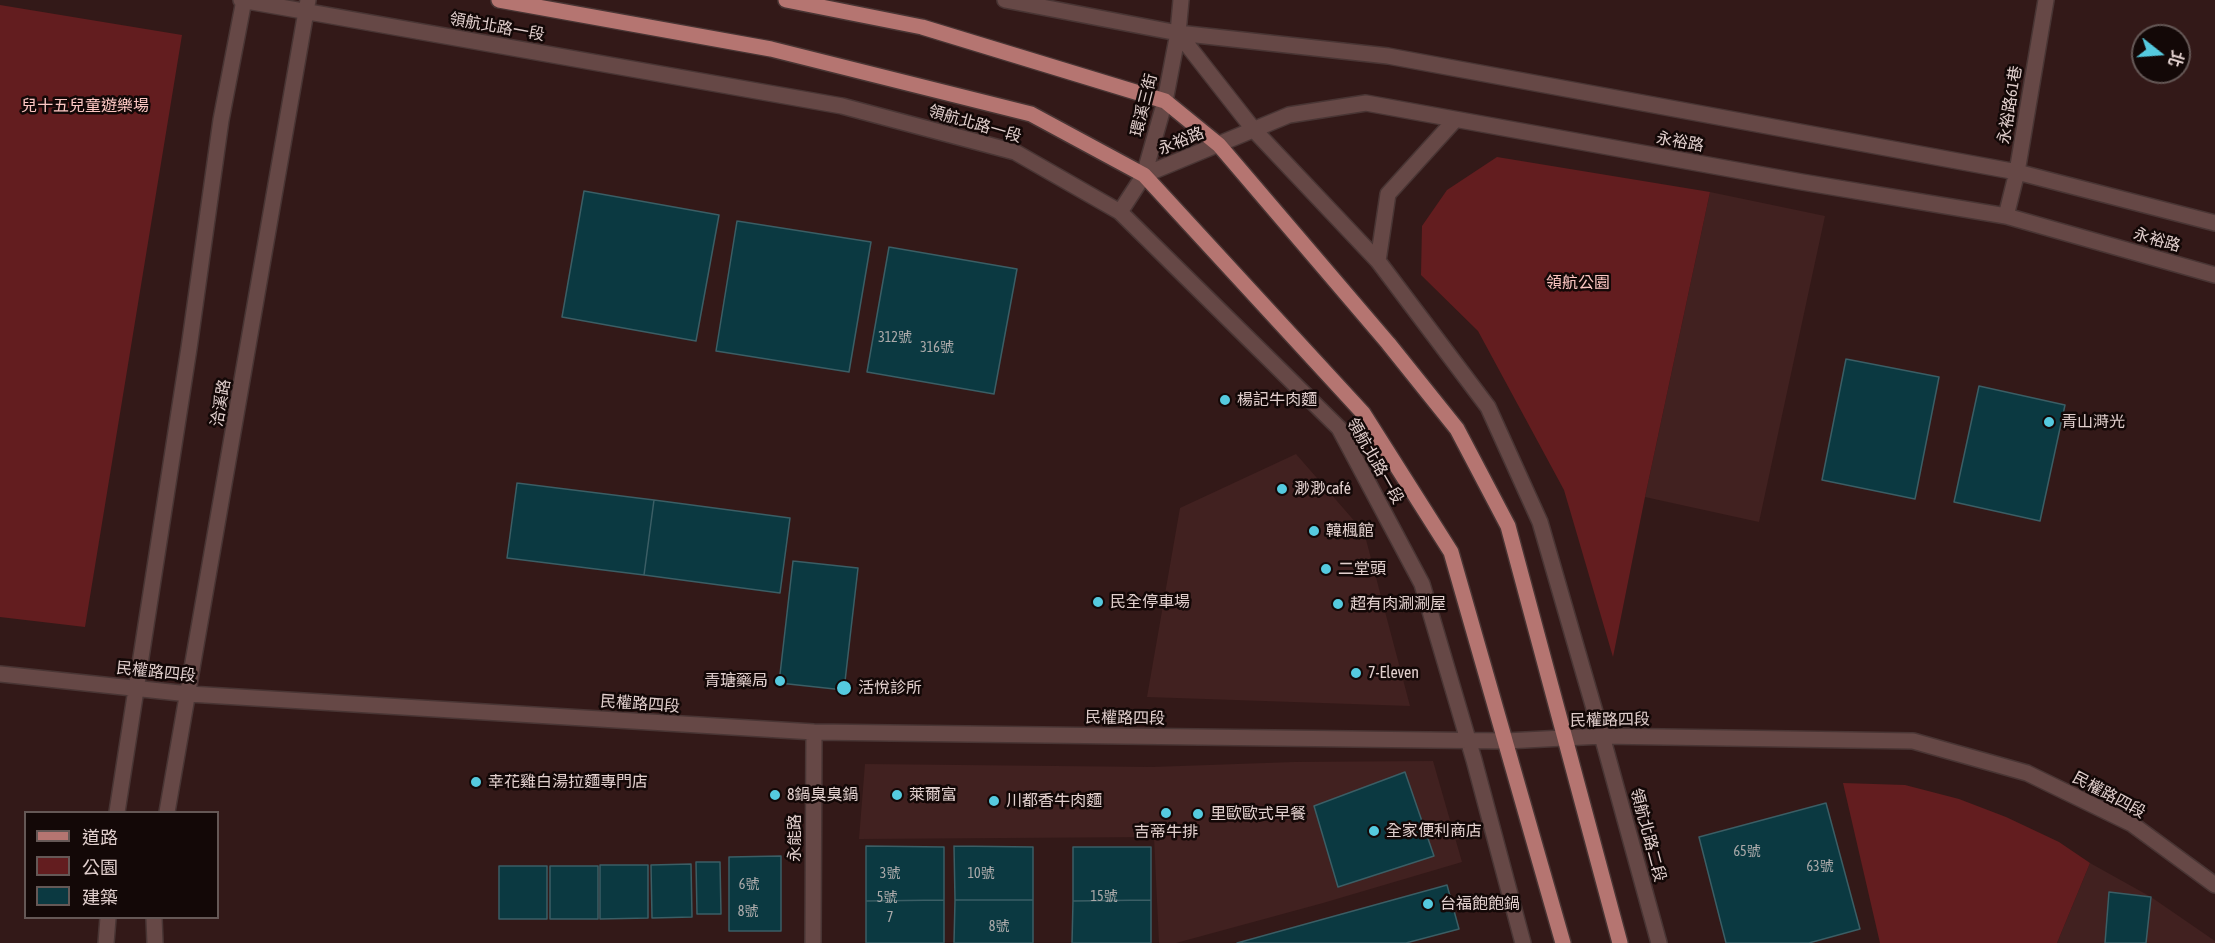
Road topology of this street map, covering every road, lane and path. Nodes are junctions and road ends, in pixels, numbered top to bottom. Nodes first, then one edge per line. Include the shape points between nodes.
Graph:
1 (243, 0) edge
2 (499, 0) edge
3 (786, 0) edge
4 (1005, 0) edge
5 (1181, 0) edge
6 (2046, 0) edge
7 (307, 6) edge
8 (1179, 33) junction
9 (1165, 101) junction
10 (1455, 120) junction
11 (1254, 130) junction
12 (1219, 145) junction
13 (2017, 172) junction
14 (1144, 175) junction
15 (1120, 212) junction
16 (2006, 216) junction
17 (2215, 223) edge
18 (1378, 261) junction
19 (2215, 275) edge
20 (0, 674) edge
21 (136, 687) junction
22 (189, 694) junction
23 (814, 732) junction
24 (1602, 736) junction
25 (1567, 739) junction
26 (1468, 740) junction
27 (1506, 741) junction
28 (117, 811) edge
29 (167, 811) edge
30 (2215, 885) edge
31 (108, 919) edge
32 (154, 919) edge
33 (106, 943) edge
34 (155, 943) edge
35 (813, 943) edge
36 (1523, 943) edge
37 (1563, 943) edge
38 (1620, 943) edge
39 (1659, 943) edge

1 - 7 street, 領航北路一段
1 - 21 street via 221,120
2 - 14 main road, 領航北路一段 via 771,49 1031,114
3 - 9 main road via 922,27
4 - 8 street
5 - 8 street, 環溪三街
6 - 13 street, 永裕路61巷
7 - 15 street, 領航北路一段 via 842,106 1015,152
7 - 22 street, 洽溪路
8 - 9 street, 環溪三街
8 - 11 street
8 - 13 street, 永裕路 via 1388,56
9 - 12 main road
9 - 14 street, 環溪三街
10 - 11 street, 永裕路 via 1366,103 1289,115
10 - 16 street, 永裕路
10 - 18 street via 1388,194
11 - 12 street, 永裕路
11 - 18 street
12 - 14 street, 永裕路
12 - 25 main road via 1457,429 1508,526
13 - 16 street, 永裕路61巷
13 - 17 street, 永裕路
14 - 15 street, 環溪三街
14 - 27 main road, 領航北路一段 via 1363,414 1451,552
15 - 26 street, 領航北路一段 via 1339,429 1422,584
16 - 19 street, 永裕路
18 - 24 street via 1488,406 1540,522
20 - 21 street, 民權路四段
21 - 22 street, 民權路四段
21 - 28 street
22 - 23 street, 民權路四段
22 - 29 street, 洽溪路
23 - 26 street, 民權路四段
23 - 35 street, 永能路
24 - 25 street, 民權路四段
24 - 30 street, 民權路四段 via 1913,741 2027,773 2132,824
24 - 39 street, 領航北路二段
25 - 27 street, 民權路四段
25 - 38 main road
26 - 27 street, 民權路四段
26 - 36 street
27 - 37 main road
31 - 33 street
32 - 34 street

